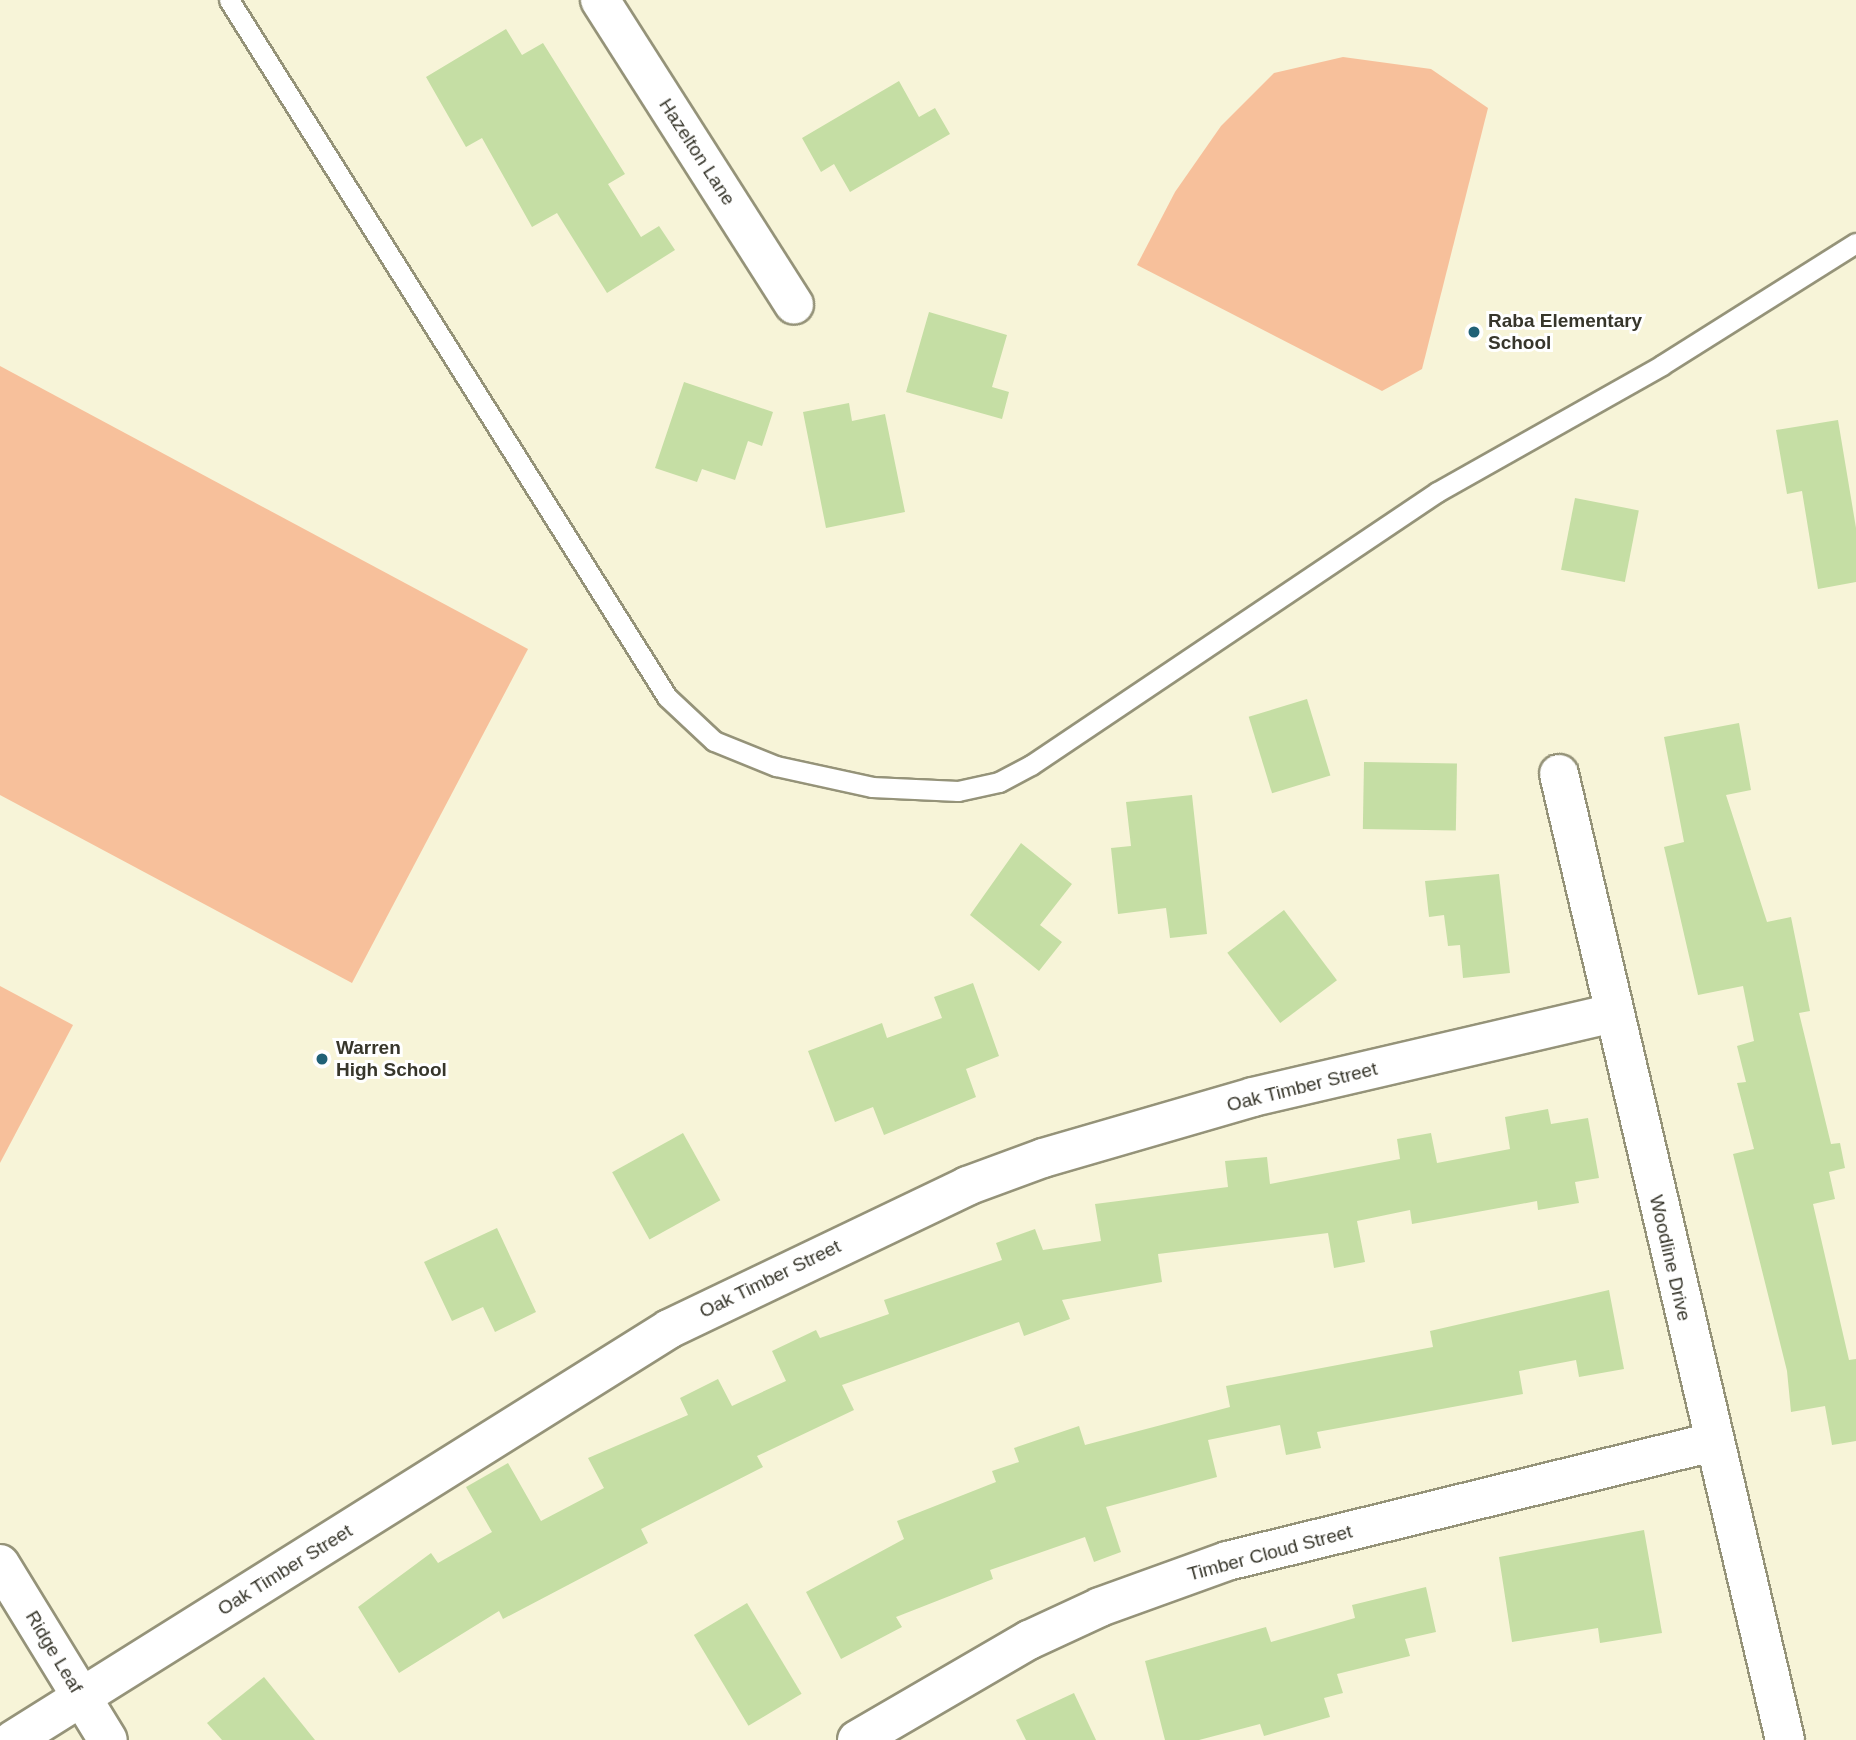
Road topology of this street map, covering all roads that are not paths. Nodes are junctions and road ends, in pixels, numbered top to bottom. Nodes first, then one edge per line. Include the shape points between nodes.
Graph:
1 (229, 0) edge
2 (600, 0) edge
3 (1856, 243) edge
4 (794, 304) dead end
5 (1559, 774) dead end
6 (1613, 1013) junction
7 (1713, 1442) junction
8 (0, 1564) edge
9 (81, 1697) junction
10 (13, 1740) edge
11 (108, 1740) edge
12 (857, 1740) edge
13 (1785, 1740) edge

1 - 3 lane via 667,697 714,741 776,766 872,788 958,791 999,782 1031,765 1437,492 1662,365
2 - 4 street, Hazelton Lane
5 - 6 street, Woodline Drive
6 - 7 street, Woodline Drive
6 - 9 street, Oak Timber Street via 1253,1097 1042,1158 967,1186 669,1329
7 - 12 street, Timber Cloud Street via 1227,1561 1100,1607 1041,1635
7 - 13 street, Woodline Drive
8 - 9 street, Ridge Leaf
9 - 10 street, Oak Timber Street
9 - 11 street, Ridge Leaf

